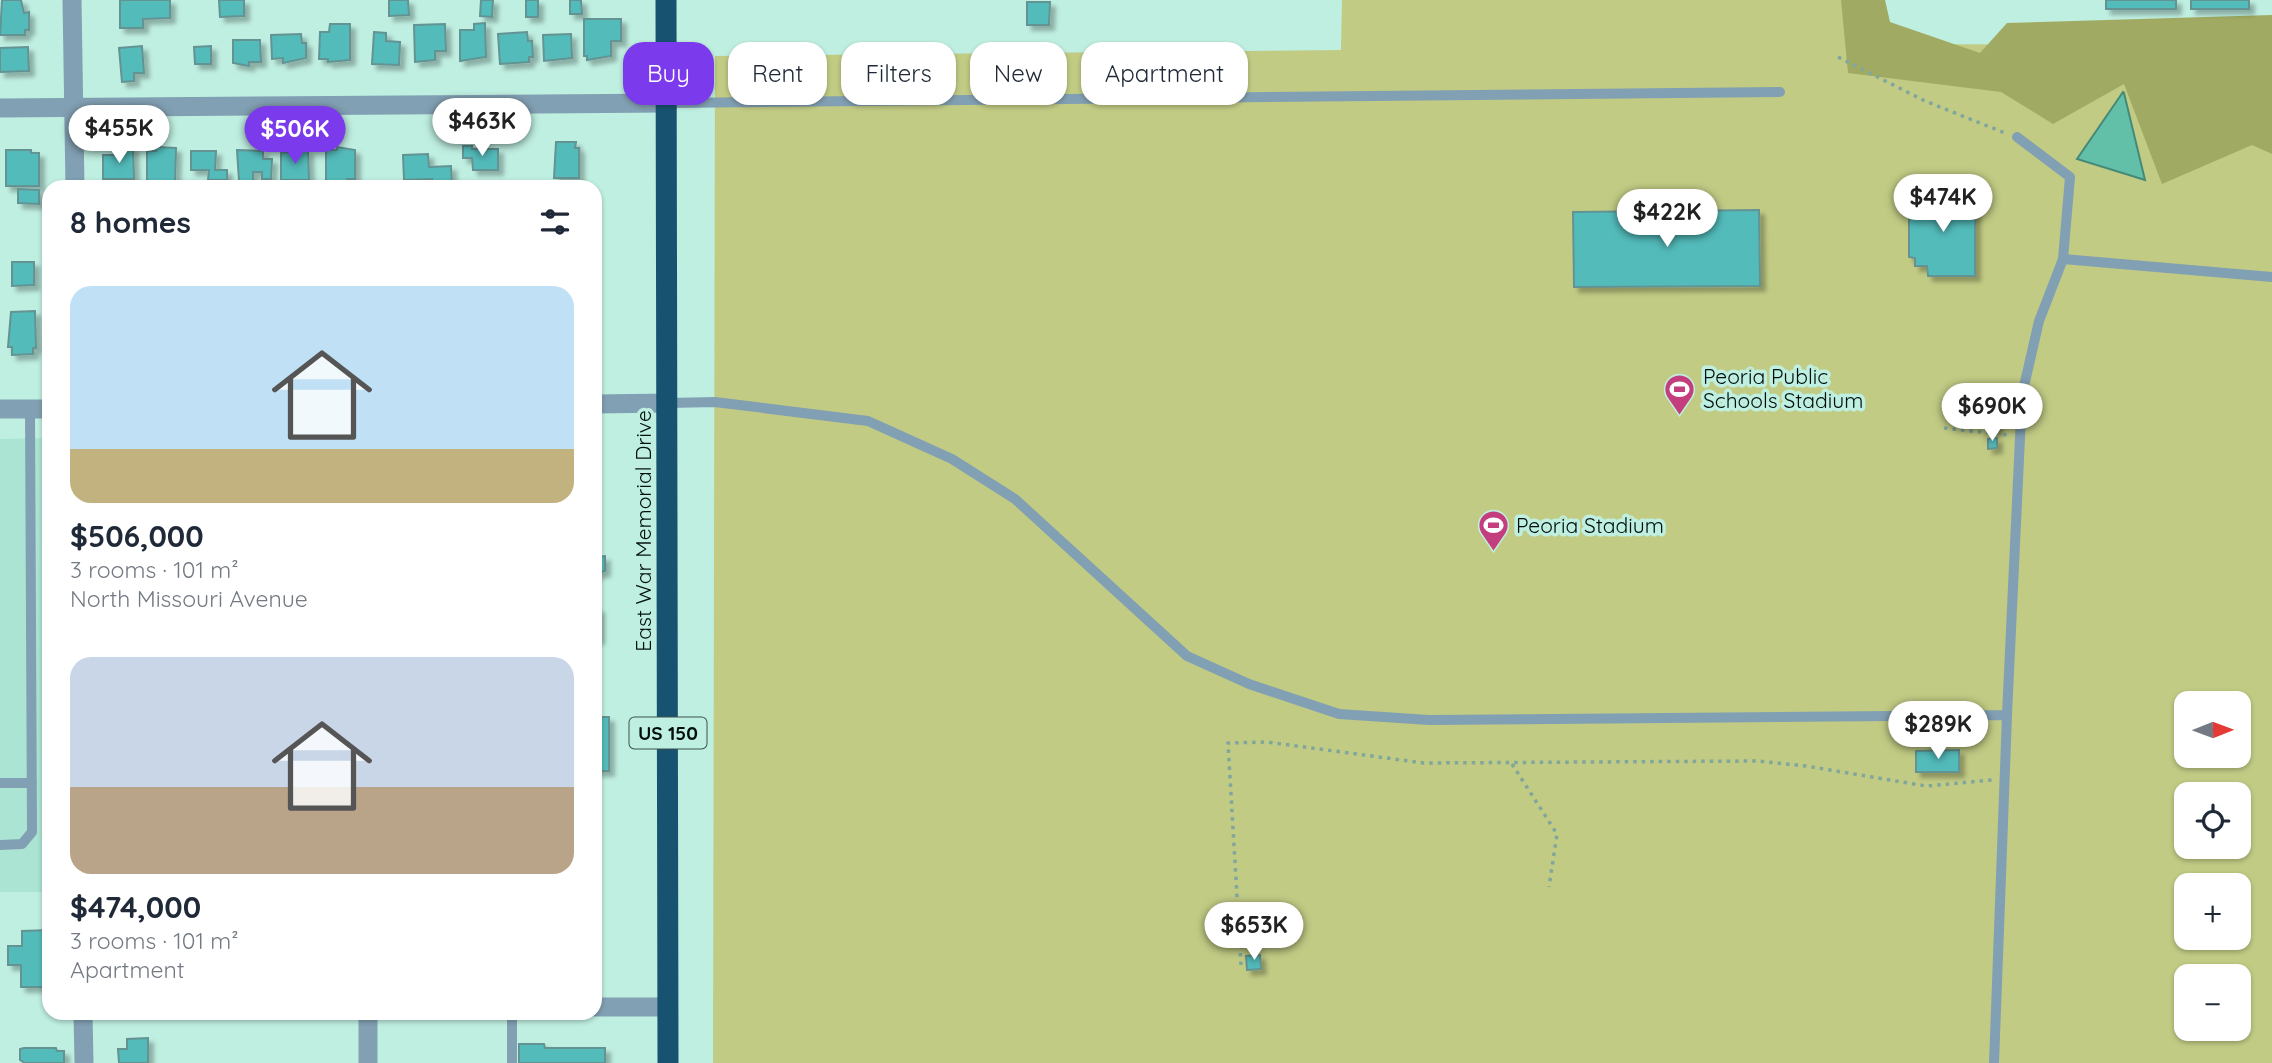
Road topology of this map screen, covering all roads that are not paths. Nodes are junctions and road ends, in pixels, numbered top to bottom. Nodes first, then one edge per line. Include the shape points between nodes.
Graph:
1 (72, 0) edge
2 (666, 0) edge
3 (667, 42) edge
4 (1780, 92) dead end
5 (623, 103) edge
6 (714, 103) edge
7 (669, 105) edge
8 (73, 107) junction
9 (0, 108) edge
10 (2017, 137) road end
11 (75, 180) edge
12 (2063, 260) junction
13 (2272, 277) edge
14 (669, 403) junction
15 (602, 404) edge
16 (0, 409) edge
17 (40, 409) edge
18 (2007, 715) junction
19 (32, 782) junction
20 (0, 783) edge
21 (0, 845) edge
22 (602, 1007) edge
23 (668, 1007) junction
24 (83, 1020) edge
25 (368, 1020) edge
26 (512, 1020) edge
27 (84, 1063) edge
28 (368, 1063) edge
29 (512, 1063) edge
30 (668, 1063) edge
31 (1994, 1063) edge

1 - 8 street
2 - 3 highway, East War Memorial Drive / US 150
4 - 6 lane
5 - 8 street
7 - 14 highway, East War Memorial Drive / US 150
8 - 9 street
8 - 11 street
10 - 12 lane via 2070,177
12 - 13 lane
12 - 18 lane via 2039,321 2022,395
14 - 15 street
14 - 18 lane via 715,402 868,421 952,459 1015,499 1187,656 1249,684 1339,714 1429,720
14 - 23 highway, East War Memorial Drive / US 150
16 - 17 street
17 - 19 lane
18 - 31 lane
19 - 20 lane
19 - 21 lane via 30,837 22,844
22 - 23 street
23 - 30 highway, East War Memorial Drive / US 150
24 - 27 street
25 - 28 street
26 - 29 lane

